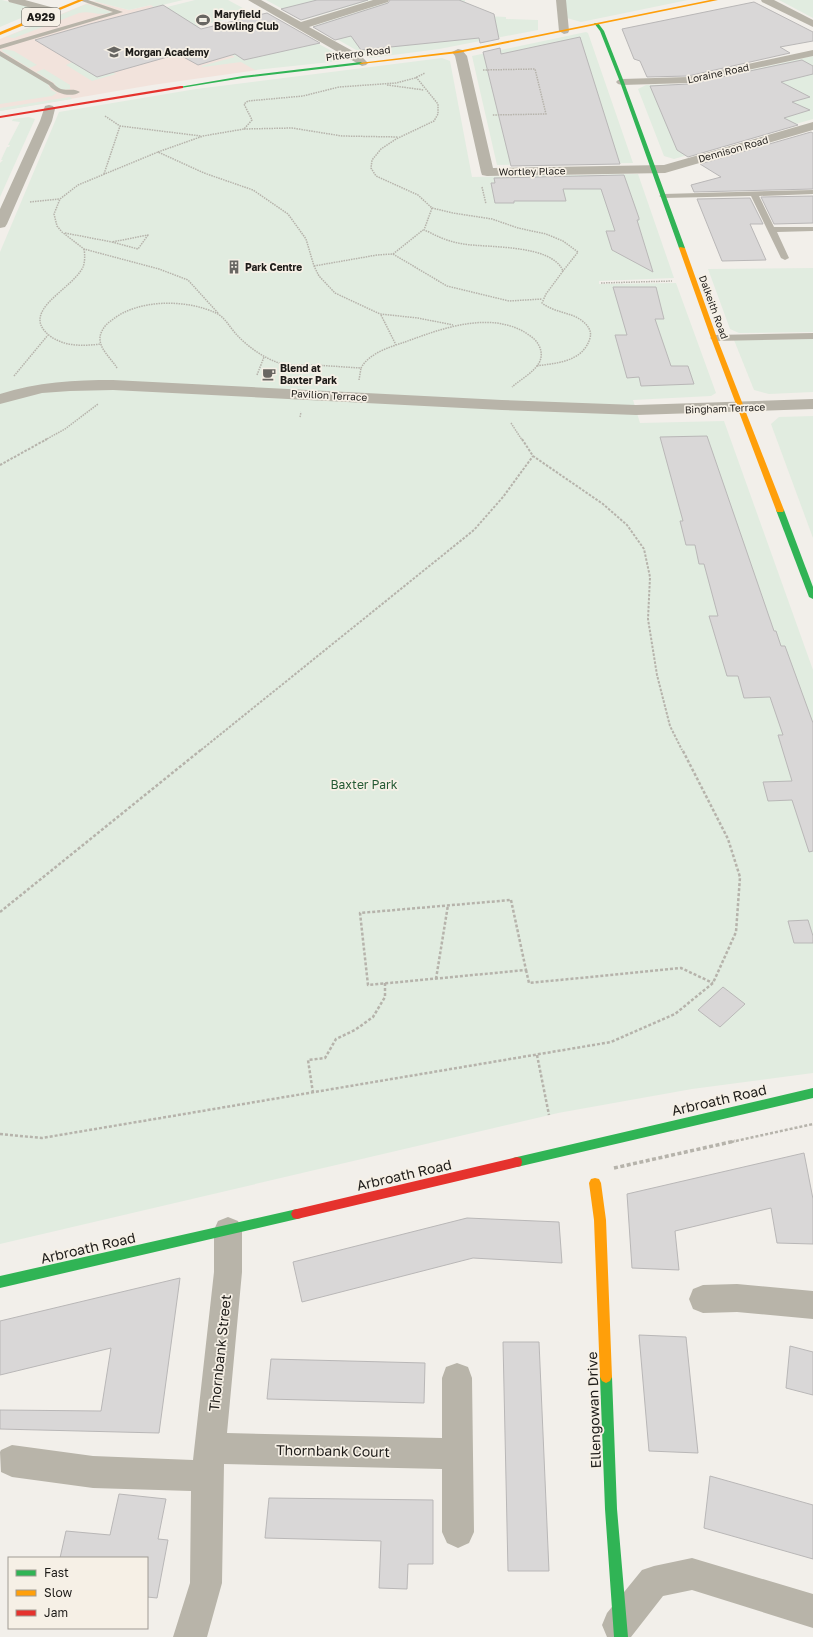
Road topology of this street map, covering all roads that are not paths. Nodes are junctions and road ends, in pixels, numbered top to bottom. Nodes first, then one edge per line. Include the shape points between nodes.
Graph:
1 (13, 0) edge
2 (82, 0) edge
3 (253, 0) edge
4 (384, 0) edge
5 (561, 0) edge
6 (716, 0) edge
7 (766, 0) edge
8 (54, 11) junction
9 (596, 24) junction
10 (813, 24) edge
11 (300, 26) junction
12 (564, 31) junction
13 (0, 34) edge
14 (0, 39) edge
15 (12, 42) junction
16 (0, 47) edge
17 (813, 52) edge
18 (0, 53) edge
19 (460, 54) junction
20 (362, 63) junction
21 (622, 82) junction
22 (77, 92) dead end
23 (49, 109) junction
24 (0, 117) edge
25 (813, 126) edge
26 (653, 169) junction
27 (813, 192) edge
28 (754, 194) junction
29 (663, 196) junction
30 (0, 224) edge
31 (813, 229) edge
32 (771, 230) junction
33 (784, 258) dead end
34 (813, 336) edge
35 (714, 338) junction
36 (0, 399) edge
37 (813, 404) edge
38 (741, 407) junction
39 (636, 410) joint
40 (808, 571) edge
41 (813, 597) edge
42 (813, 1093) edge
43 (595, 1183) dead end
44 (228, 1230) junction
45 (0, 1282) edge
46 (703, 1299) dead end
47 (813, 1305) edge
48 (457, 1378) dead end
49 (457, 1454) junction
50 (12, 1461) dead end
51 (208, 1462) junction
52 (458, 1532) dead end
53 (813, 1611) edge
54 (620, 1631) edge
55 (190, 1637) edge

1 - 8 street
2 - 8 street, A929
2 - 15 lane via 120,12
3 - 11 street
4 - 11 street
5 - 12 street
6 - 9 street, Pitkerro Road
7 - 10 street
8 - 13 street, A929
9 - 12 street, Pitkerro Road
9 - 21 street, Dalkeith Road via 602,31
11 - 20 street via 356,57
12 - 19 street, Pitkerro Road
14 - 15 lane
15 - 16 lane
17 - 21 street, Loraine Road via 688,80
18 - 22 lane via 51,84 54,90
19 - 20 street, Pitkerro Road
19 - 26 street, Wortley Place via 486,172
20 - 23 street, Pitkerro Road via 243,77
21 - 26 street, Dalkeith Road
23 - 24 street, Pitkerro Road
23 - 30 street
25 - 26 street, Dennison Road via 665,169
26 - 29 street, Dalkeith Road
27 - 28 lane
28 - 29 lane
28 - 32 lane
29 - 35 street, Dalkeith Road
31 - 32 lane
32 - 33 lane
34 - 35 lane
35 - 38 street, Dalkeith Road
36 - 39 street, Pavilion Terrace via 18,392 66,385 113,385
37 - 38 street, Bingham Terrace
38 - 39 street, Bingham Terrace
38 - 40 street, Dalkeith Road
40 - 41 street, Dalkeith Road
42 - 44 street, Arbroath Road
43 - 54 street, Ellengowan Drive via 600,1220 611,1509
44 - 45 street, Arbroath Road
44 - 51 street, Thornbank Street via 228,1272
46 - 47 street via 737,1298
48 - 49 street
49 - 51 street, Thornbank Court
49 - 52 street
50 - 51 street via 94,1472
51 - 55 street, Thornbank Street via 206,1583
53 - 54 street via 692,1574 654,1582

